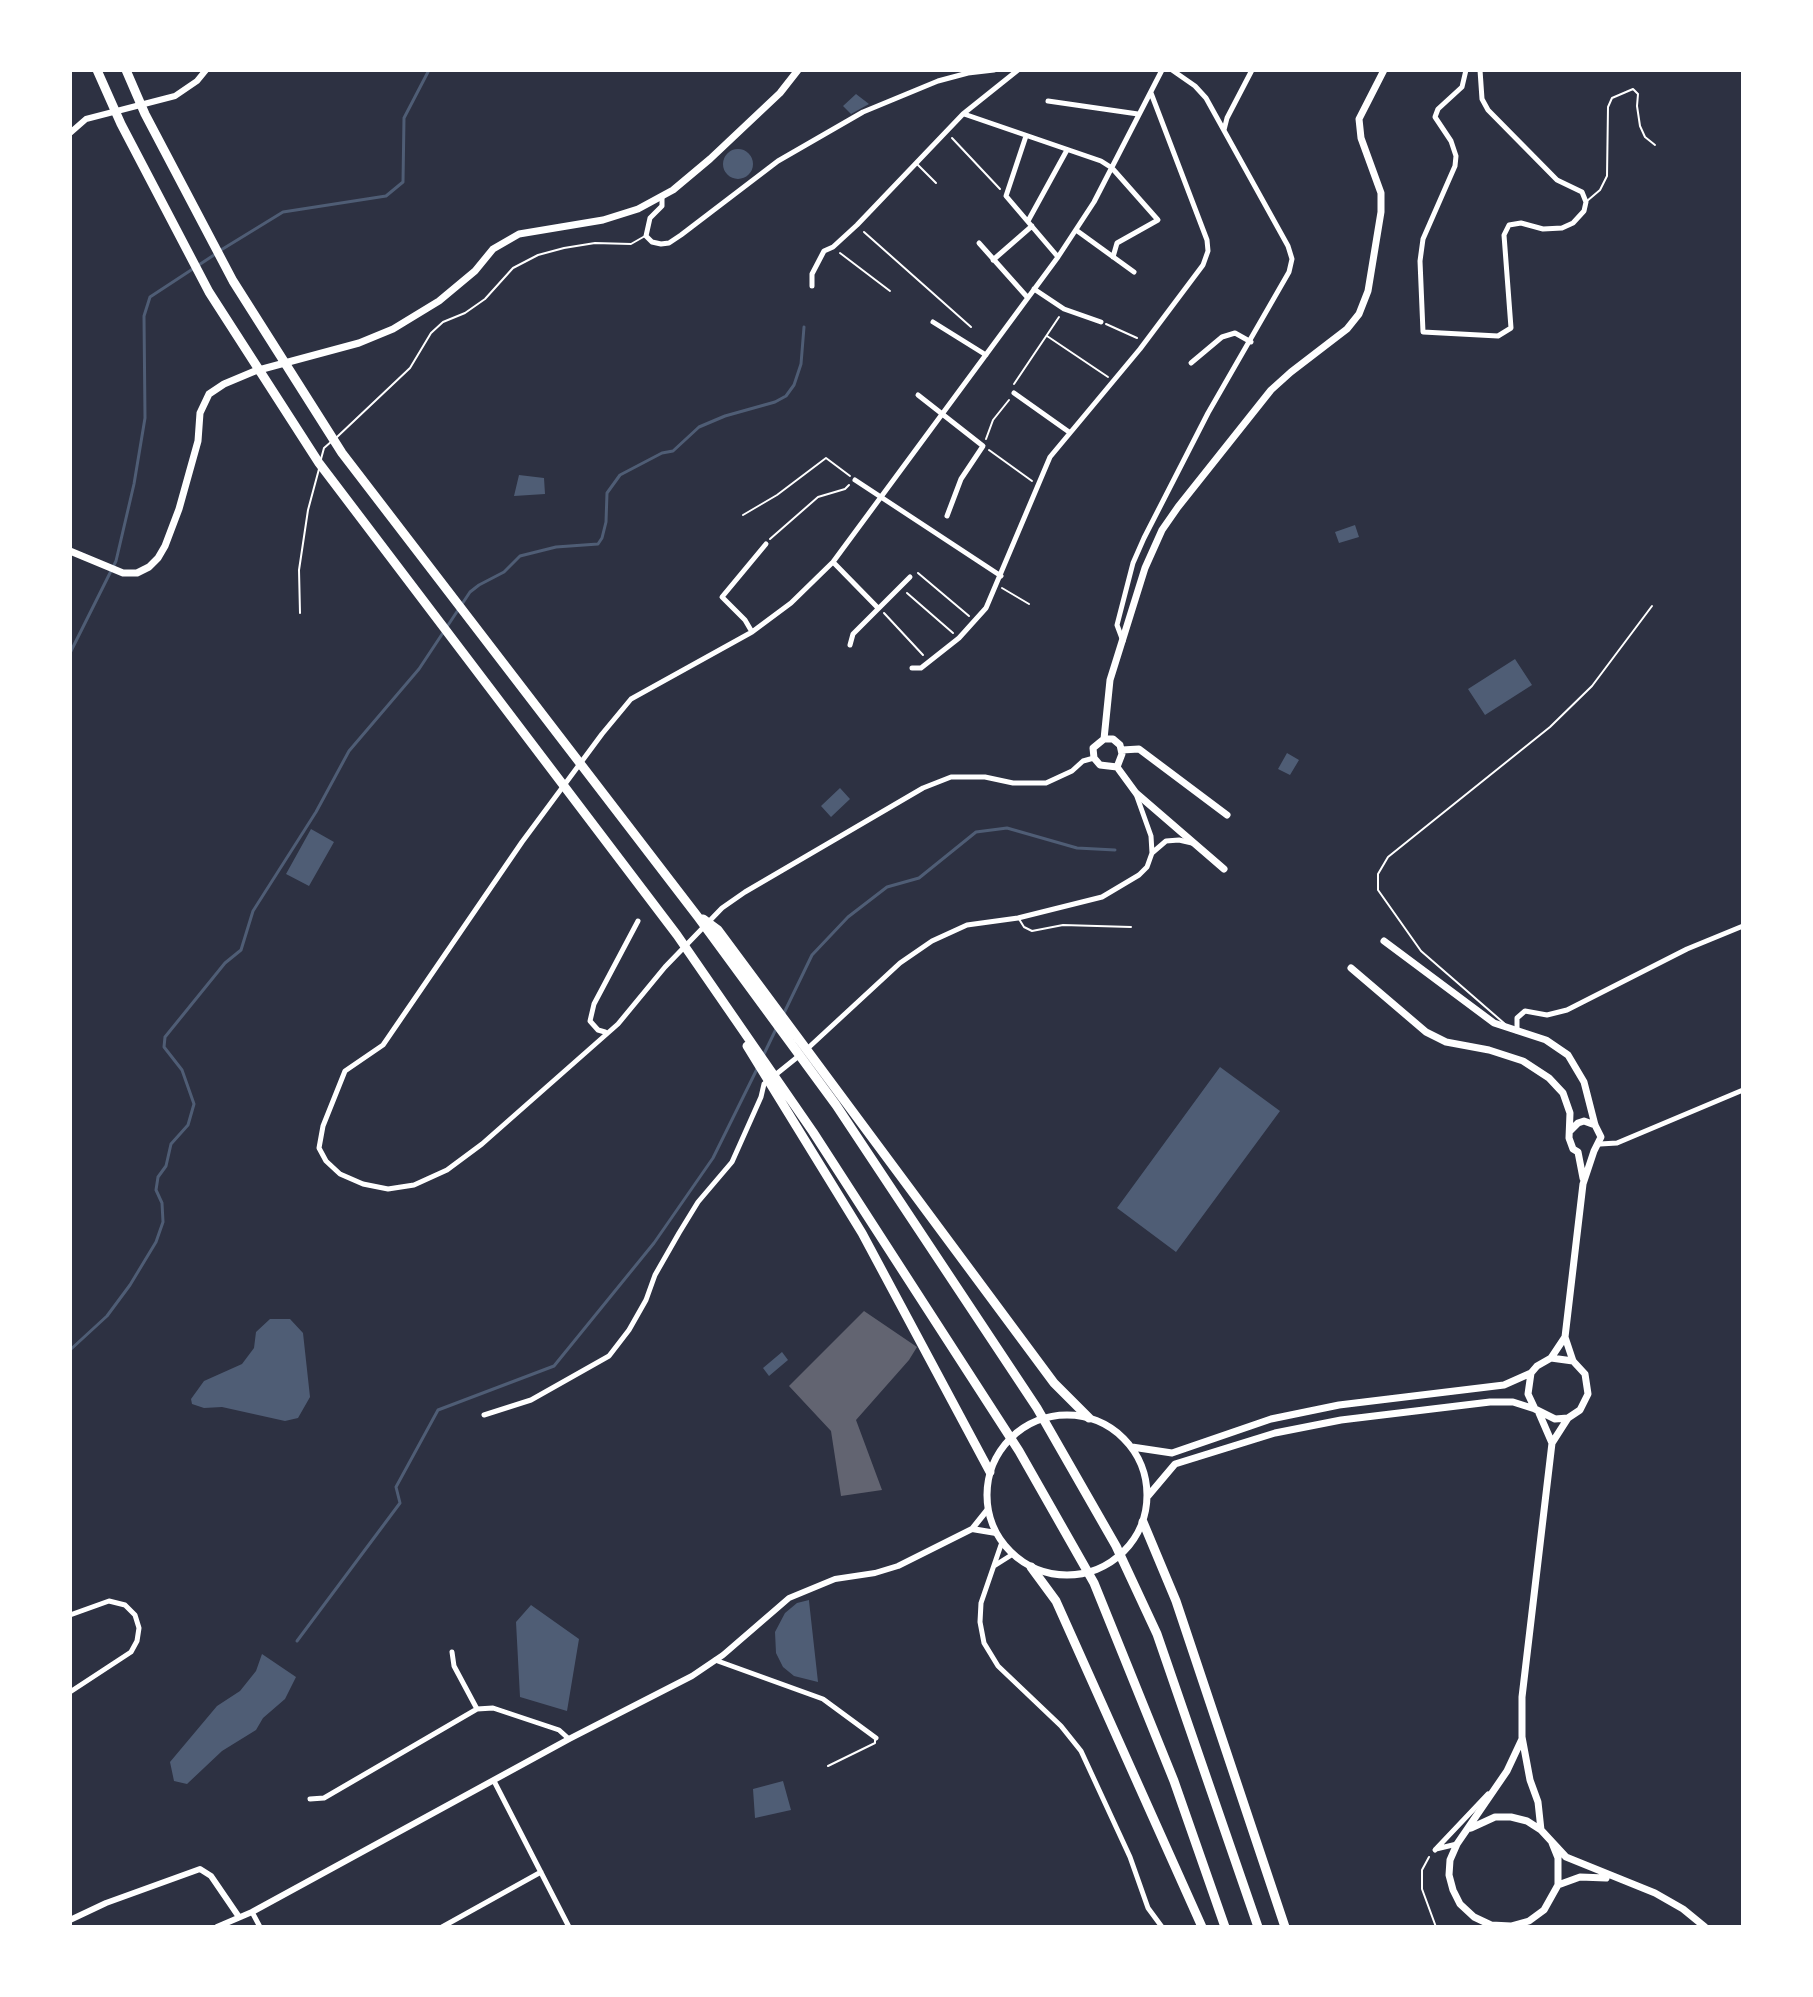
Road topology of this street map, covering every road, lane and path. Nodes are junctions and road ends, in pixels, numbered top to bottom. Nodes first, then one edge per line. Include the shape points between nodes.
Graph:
1 (97, 70) edge
2 (126, 70) edge
3 (206, 70) edge
4 (798, 70) edge
5 (994, 70) edge
6 (1018, 70) edge
7 (1162, 70) edge
8 (1172, 70) edge
9 (1252, 70) edge
10 (1384, 70) edge
11 (1466, 70) edge
12 (1480, 70) edge
13 (1151, 92) junction
14 (1048, 101) dead end
15 (963, 114) junction
16 (1138, 114) junction
17 (946, 131) junction
18 (1224, 131) junction
19 (70, 133) edge
20 (1026, 136) junction
21 (1655, 145) dead end
22 (1067, 150) junction
23 (916, 163) junction
24 (1112, 168) junction
25 (936, 183) dead end
26 (662, 196) junction
27 (1006, 196) junction
28 (1586, 202) junction
29 (1030, 224) junction
30 (857, 225) junction
31 (1076, 230) junction
32 (646, 236) junction
33 (979, 243) dead end
34 (833, 247) junction
35 (1058, 257) junction
36 (1113, 257) junction
37 (993, 260) junction
38 (1134, 272) dead end
39 (812, 286) dead end
40 (1034, 289) junction
41 (890, 291) dead end
42 (1028, 298) junction
43 (1064, 309) junction
44 (933, 322) dead end
45 (1101, 322) joint
46 (971, 327) dead end
47 (1047, 336) junction
48 (1145, 342) junction
49 (1251, 342) junction
50 (986, 355) junction
51 (1191, 363) dead end
52 (1112, 380) junction
53 (1014, 393) junction
54 (918, 395) dead end
55 (942, 415) junction
56 (1069, 432) junction
57 (983, 446) junction
58 (855, 480) junction
59 (1036, 484) junction
60 (881, 498) junction
61 (743, 515) dead end
62 (947, 516) dead end
63 (766, 544) joint
64 (74, 553) edge
65 (833, 562) junction
66 (918, 573) dead end
67 (910, 577) dead end
68 (1001, 577) junction
69 (998, 585) junction
70 (900, 586) junction
71 (1029, 604) dead end
72 (1652, 606) dead end
73 (878, 608) junction
74 (300, 613) dead end
75 (975, 621) junction
76 (752, 632) junction
77 (959, 638) junction
78 (1123, 642) junction
79 (850, 645) dead end
80 (929, 662) junction
81 (912, 668) dead end
82 (1104, 739) junction
83 (1122, 750) junction
84 (1094, 758) junction
85 (1117, 767) junction
86 (1136, 793) junction
87 (1227, 815) dead end
88 (1195, 844) junction
89 (1152, 853) junction
90 (1224, 869) dead end
91 (1018, 918) junction
92 (638, 921) dead end
93 (1743, 926) edge
94 (1131, 927) dead end
95 (1384, 941) dead end
96 (1351, 968) dead end
97 (1513, 1029) junction
98 (606, 1032) junction
99 (1743, 1090) edge
100 (839, 1100) junction
101 (1595, 1125) junction
102 (1570, 1132) junction
103 (809, 1135) junction
104 (1597, 1148) junction
105 (1578, 1152) junction
106 (1583, 1184) junction
107 (1565, 1337) junction
108 (1551, 1358) junction
109 (1573, 1361) junction
110 (1531, 1373) junction
111 (1537, 1411) junction
112 (484, 1415) dead end
113 (1089, 1418) junction
114 (1568, 1418) junction
115 (1552, 1443) junction
116 (1132, 1447) junction
117 (990, 1472) junction
118 (1148, 1496) junction
119 (988, 1509) junction
120 (1143, 1522) junction
121 (972, 1529) junction
122 (996, 1533) junction
123 (1002, 1542) junction
124 (1013, 1554) junction
125 (994, 1567) junction
126 (1031, 1567) junction
127 (70, 1615) edge
128 (452, 1652) dead end
129 (715, 1660) junction
130 (70, 1692) edge
131 (477, 1709) junction
132 (1522, 1737) junction
133 (876, 1738) joint
134 (569, 1739) junction
135 (828, 1766) dead end
136 (494, 1781) junction
137 (1500, 1782) junction
138 (310, 1799) dead end
139 (1541, 1830) junction
140 (1466, 1832) junction
141 (1552, 1843) junction
142 (1457, 1844) junction
143 (1435, 1850) junction
144 (541, 1872) junction
145 (1627, 1883) junction
146 (1558, 1885) junction
147 (252, 1912) junction
148 (239, 1917) junction
149 (70, 1920) edge
150 (217, 1927) edge
151 (260, 1927) edge
152 (442, 1927) edge
153 (569, 1927) edge
154 (1162, 1927) edge
155 (1202, 1927) edge
156 (1225, 1927) edge
157 (1258, 1927) edge
158 (1285, 1927) edge
159 (1436, 1927) edge
160 (1705, 1927) edge

1 - 103 highway via 209,292 319,463 677,935
2 - 100 highway via 233,281 342,453
3 - 19 street via 175,96 86,119
4 - 26 main road via 710,159
5 - 32 street via 938,81 863,112 778,161 669,243
6 - 15 street
7 - 13 street
8 - 18 street via 1206,98
9 - 18 street
10 - 78 main road via 1359,119 1379,184 1381,212 1359,314 1271,390 1178,507 1145,568
11 - 28 street via 1462,87 1435,117 1456,156 1423,239 1423,332 1498,336 1511,328 1504,235 1509,225 1562,228 1573,223
12 - 28 street via 1488,110 1557,180 1582,192
13 - 16 street
13 - 48 street via 1208,251
14 - 16 street
15 - 17 street
15 - 20 street
16 - 24 street
17 - 23 street
17 - 27 path
18 - 49 street via 1292,259
20 - 22 street
20 - 27 street
21 - 28 lane via 1640,126 1638,94 1633,89 1612,98 1607,176
22 - 24 street
22 - 29 street
23 - 25 lane
23 - 30 street
24 - 31 street
24 - 36 street via 1158,220 1117,243
26 - 32 street
26 - 64 main road via 603,220 519,234 493,249 439,301 393,329 224,384 209,394 200,413 189,478 158,558 137,573 123,573
27 - 29 street
29 - 35 street
29 - 37 street
30 - 34 street
30 - 46 path
31 - 35 street
31 - 36 street
32 - 74 lane via 631,244 564,248 513,268 485,299 437,328 410,368 324,448 299,570
33 - 37 street
34 - 39 street via 824,251
34 - 41 path
35 - 40 street
36 - 38 street
37 - 42 street
40 - 42 street
40 - 43 street
42 - 50 street
43 - 45 street
43 - 47 path
44 - 50 street
45 - 48 path
47 - 52 path
47 - 53 path via 1012,386
48 - 52 street
49 - 51 street via 1235,333 1222,337
49 - 78 street via 1138,550 1117,625
50 - 55 street
52 - 56 street
53 - 56 street
53 - 57 path via 993,420
54 - 55 street
55 - 57 street
55 - 60 street
56 - 59 street
57 - 59 path
57 - 62 street via 961,479
58 - 60 street
58 - 61 path via 826,458
58 - 63 path via 845,489 818,497
59 - 68 street
60 - 65 street
60 - 68 street
63 - 76 street via 722,597
65 - 73 street
65 - 76 street
66 - 75 path
67 - 70 street
68 - 69 street
69 - 71 path
69 - 75 street
70 - 73 street
70 - 77 path
72 - 97 lane via 1592,686 1550,727 1388,857 1378,874 1378,890 1421,951
73 - 79 street via 853,634
73 - 80 path
75 - 77 street
76 - 98 street via 631,699 522,842 383,1045 345,1071 319,1148 340,1174 363,1184 388,1189 414,1185 447,1170 482,1144
77 - 80 street
78 - 82 main road via 1110,680
80 - 81 street
82 - 83 main road via 1117,742
82 - 84 main road via 1096,744
83 - 85 main road
83 - 87 main road via 1139,749
84 - 85 main road via 1105,767
84 - 98 street via 1046,783 951,777 923,788 722,908
85 - 86 main road
86 - 88 main road
86 - 89 street
88 - 89 street via 1166,841
88 - 90 main road
89 - 91 street via 1139,875 1102,897
91 - 94 lane via 1032,931 1063,925
91 - 112 street via 967,925 932,941 764,1084 732,1162 692,1213 629,1330 609,1356 531,1400
92 - 98 street via 594,1004 590,1021
93 - 97 street via 1567,1010 1547,1015 1525,1011
95 - 97 main road via 1494,1023
96 - 102 main road via 1426,1032 1523,1061 1549,1078 1563,1093
97 - 101 main road via 1546,1040 1568,1055 1584,1082
99 - 104 street
100 - 113 highway via 1054,1383
100 - 157 highway via 1037,1408 1116,1546 1157,1634
101 - 102 main road via 1578,1123
101 - 104 main road via 1601,1137
102 - 105 main road via 1570,1144
103 - 117 highway
103 - 156 highway via 1019,1451 1094,1583 1174,1781
104 - 105 main road
104 - 106 main road
105 - 106 main road
106 - 107 main road
107 - 108 main road
107 - 109 main road
108 - 109 main road
108 - 110 main road
109 - 114 main road via 1585,1374 1588,1394 1580,1410
110 - 111 main road via 1528,1394
110 - 116 main road via 1504,1385 1339,1405 1271,1419 1172,1453
111 - 114 main road
111 - 115 main road
111 - 118 main road via 1513,1402 1490,1402 1275,1433 1175,1464
113 - 116 main road via 1113,1429
113 - 117 main road via 1064,1415 1040,1420 1018,1432
114 - 115 main road
115 - 132 main road via 1522,1697
116 - 118 main road
117 - 119 main road
118 - 120 main road
119 - 121 street
119 - 122 main road
120 - 126 main road via 1110,1564 1057,1575
120 - 158 highway via 1176,1601
121 - 122 street
121 - 129 street via 898,1566 807,1588
122 - 123 main road
123 - 124 main road
123 - 125 street
124 - 125 street
124 - 126 main road
125 - 154 street via 981,1603 984,1643 998,1666 1081,1751 1148,1908
126 - 155 highway via 1056,1601
127 - 130 street via 109,1601 125,1605 139,1628 131,1652
128 - 131 street
129 - 133 street via 823,1699
129 - 134 street
131 - 134 street via 506,1712 559,1730
131 - 138 street via 324,1798
132 - 137 main road
132 - 139 main road
133 - 135 lane
134 - 136 street
136 - 144 street
136 - 147 street
137 - 140 main road
137 - 143 street
139 - 140 main road via 1511,1817 1487,1820
139 - 141 main road
140 - 142 main road
141 - 145 main road via 1566,1857
141 - 146 main road
142 - 143 street
142 - 146 main road via 1450,1860 1453,1890 1474,1917 1491,1925 1529,1921 1544,1910
143 - 159 path via 1422,1870 1422,1889
144 - 152 street
144 - 153 street
145 - 146 main road via 1597,1876
145 - 160 main road via 1655,1893
147 - 148 street
147 - 151 street
148 - 149 street via 211,1876 200,1869
148 - 150 street

